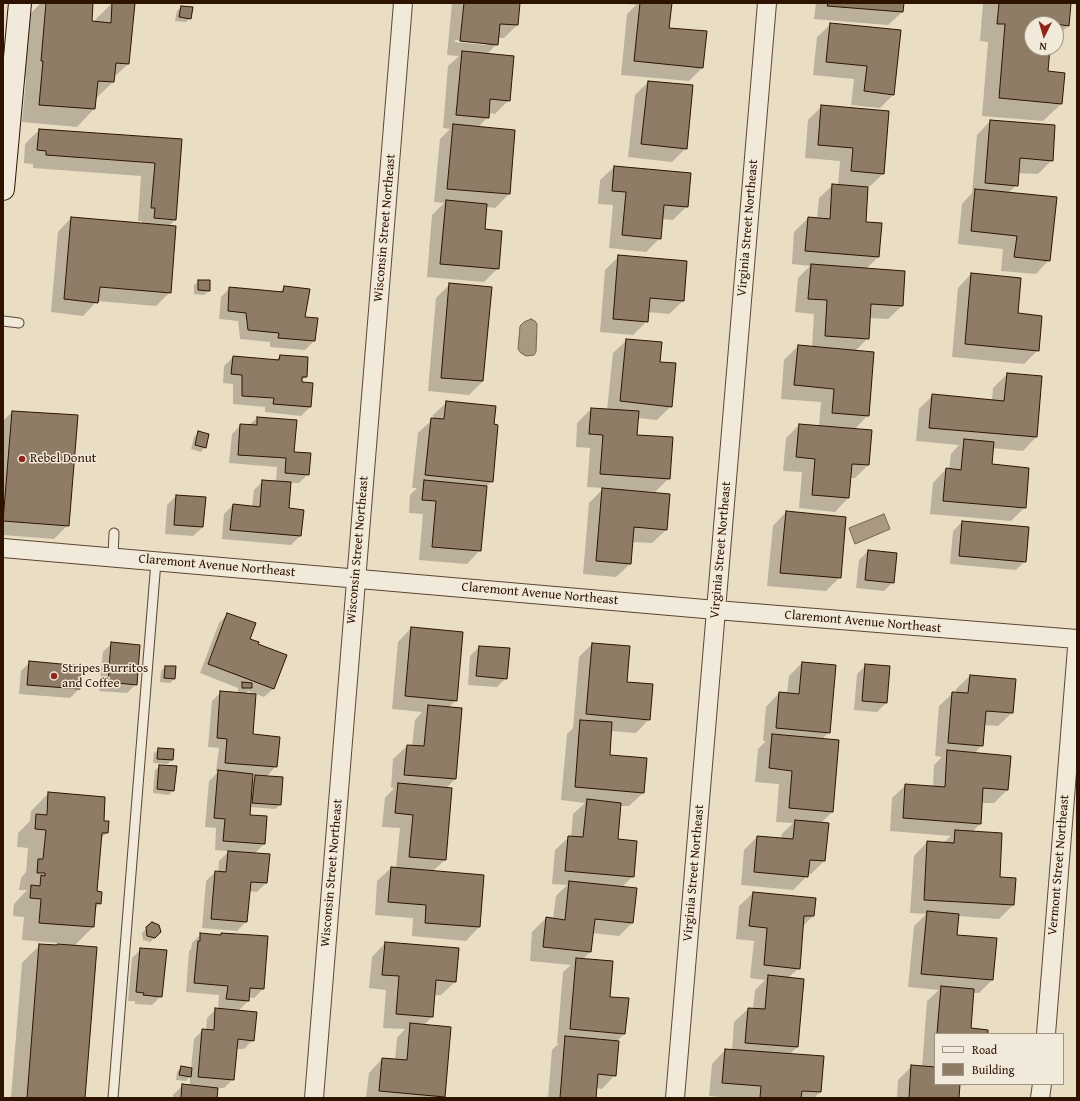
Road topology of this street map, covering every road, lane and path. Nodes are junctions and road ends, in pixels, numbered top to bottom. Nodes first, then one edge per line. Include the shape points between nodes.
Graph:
1 (20, 3) edge
2 (403, 3) edge
3 (767, 3) edge
4 (3, 189) edge
5 (3, 321) edge
6 (19, 323) dead end
7 (114, 533) dead end
8 (3, 548) edge
9 (112, 557) junction
10 (156, 561) junction
11 (356, 578) junction
12 (716, 610) junction
13 (1077, 639) edge
14 (1077, 648) edge
15 (1046, 1033) edge
16 (1042, 1085) edge
17 (113, 1098) edge
18 (314, 1098) edge
19 (675, 1098) edge
20 (1040, 1098) edge

1 - 4 main road
2 - 11 street, Wisconsin Street Northeast
3 - 12 street, Virginia Street Northeast
5 - 6 lane
7 - 9 lane
8 - 9 street, Claremont Avenue Northeast
9 - 10 street, Claremont Avenue Northeast
10 - 11 street, Claremont Avenue Northeast
10 - 17 lane
11 - 12 street, Claremont Avenue Northeast
11 - 18 street, Wisconsin Street Northeast
12 - 13 street, Claremont Avenue Northeast
12 - 19 street, Virginia Street Northeast
14 - 15 street, Vermont Street Northeast
16 - 20 street

